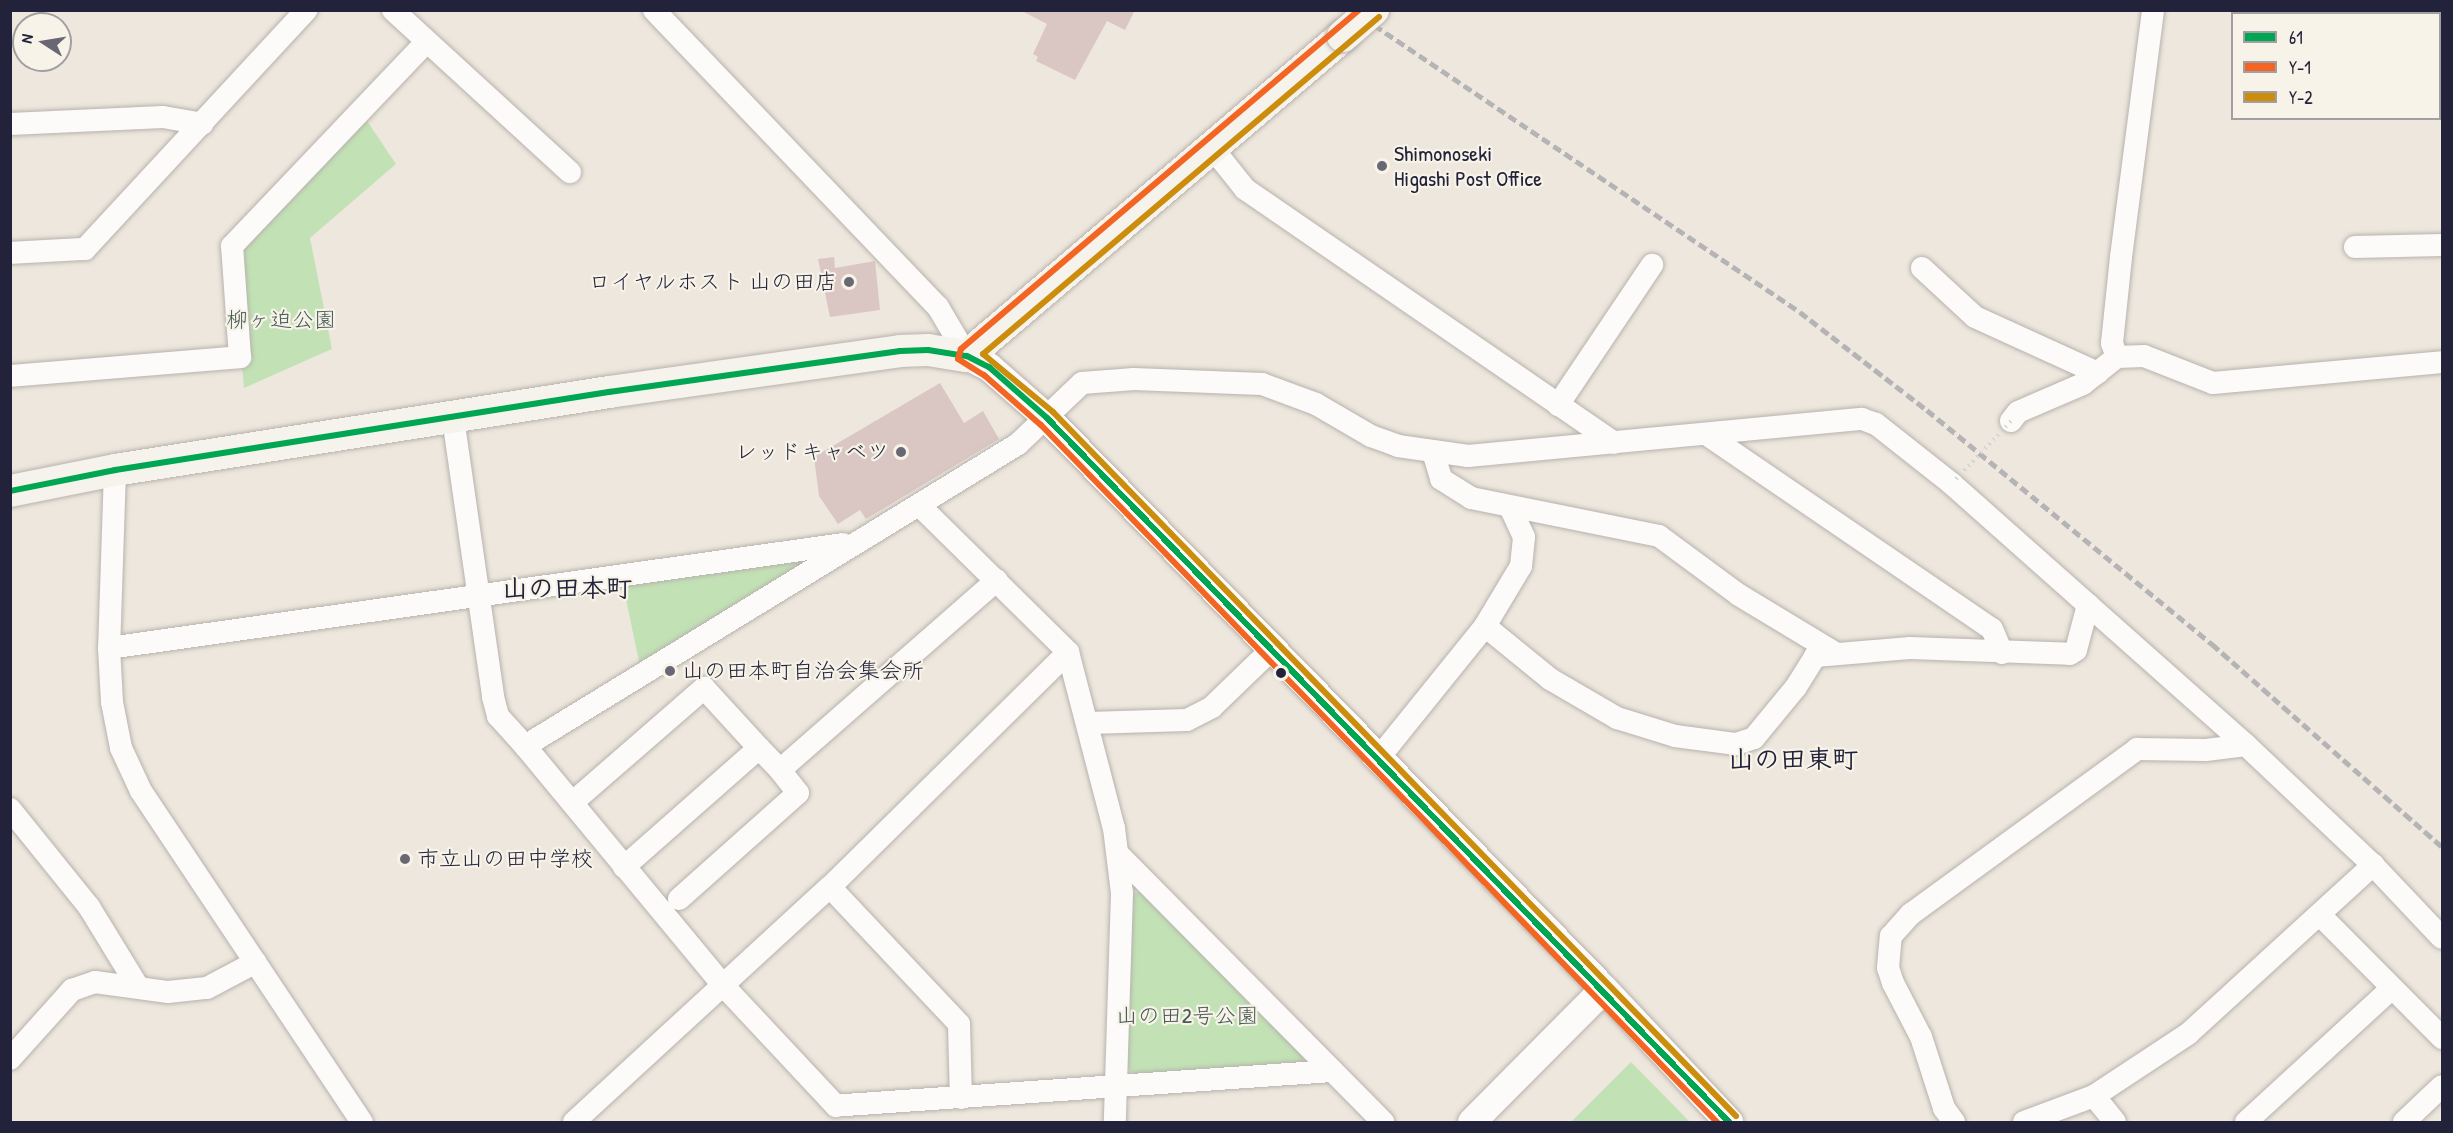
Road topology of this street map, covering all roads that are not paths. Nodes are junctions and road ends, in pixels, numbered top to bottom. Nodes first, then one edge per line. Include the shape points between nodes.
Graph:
1 (306, 10) edge
2 (393, 10) edge
3 (654, 10) edge
4 (1373, 10) edge
5 (2153, 10) edge
6 (426, 42) junction
7 (10, 124) edge
8 (202, 124) junction
9 (1213, 149) junction
10 (570, 172) dead end
11 (2442, 245) edge
12 (2355, 247) dead end
13 (10, 253) edge
14 (1652, 265) dead end
15 (1922, 268) dead end
16 (968, 356) junction
17 (2117, 357) junction
18 (2442, 362) edge
19 (2097, 373) junction
20 (10, 376) edge
21 (1558, 405) junction
22 (453, 418) junction
23 (1047, 418) junction
24 (2011, 421) road end
25 (1706, 434) junction
26 (1614, 443) junction
27 (1433, 452) junction
28 (115, 470) junction
29 (10, 491) edge
30 (920, 506) junction
31 (1511, 509) junction
32 (854, 542) junction
33 (997, 580) junction
34 (477, 598) junction
35 (2088, 605) junction
36 (1485, 626) junction
37 (109, 648) junction
38 (1270, 651) junction
39 (1068, 652) junction
40 (1835, 653) junction
41 (2002, 653) junction
42 (1088, 723) junction
43 (2246, 745) junction
44 (525, 746) junction
45 (759, 748) junction
46 (1377, 760) junction
47 (780, 770) junction
48 (573, 802) junction
49 (10, 809) edge
50 (1118, 855) junction
51 (2373, 865) junction
52 (624, 867) junction
53 (830, 887) junction
54 (679, 899) dead end
55 (2321, 915) junction
56 (2442, 938) edge
57 (256, 962) junction
58 (722, 984) junction
59 (138, 987) junction
60 (2392, 988) junction
61 (1604, 989) junction
62 (2442, 1038) edge
63 (10, 1059) edge
64 (1332, 1071) junction
65 (2442, 1086) edge
66 (1117, 1087) junction
67 (2094, 1096) junction
68 (960, 1098) junction
69 (836, 1114) edge
70 (362, 1122) edge
71 (574, 1122) edge
72 (1115, 1122) edge
73 (1383, 1122) edge
74 (1472, 1122) edge
75 (1729, 1122) edge
76 (1954, 1122) edge
77 (2024, 1122) edge
78 (2115, 1122) edge
79 (2246, 1122) edge
80 (2404, 1122) edge

1 - 8 street
2 - 6 street
3 - 16 street via 938,306
4 - 9 main road, bridge
5 - 17 street via 2112,343
6 - 10 street
6 - 20 street via 232,246 240,357
7 - 8 street via 163,117
8 - 13 street via 85,249
9 - 16 main road
9 - 21 street via 1245,189
11 - 12 street
14 - 21 street
15 - 19 street via 1975,316
16 - 22 main road via 928,350 900,351
16 - 23 street via 989,367
17 - 18 street via 2144,356 2213,383
17 - 19 street
19 - 24 street via 2083,384 2018,412
21 - 26 street
22 - 28 main road
22 - 34 street
23 - 27 street via 1082,383 1134,379 1244,382 1287,391 1371,436
23 - 30 street via 1018,444
23 - 38 street
25 - 26 street
25 - 35 street via 1862,419 1884,430 1954,482
25 - 41 street via 1992,629
26 - 27 street via 1468,456
27 - 31 street via 1441,479 1448,485 1471,498
28 - 29 main road
28 - 37 street
30 - 32 street
30 - 33 street
31 - 36 street via 1521,525 1525,549 1521,566
31 - 40 street via 1659,536 1739,595
32 - 34 street
32 - 44 street
33 - 39 street
33 - 47 street
34 - 37 street
34 - 44 street via 498,716
35 - 41 street via 2076,650 2070,654
35 - 43 street
36 - 40 street via 1550,679 1617,718 1675,736 1736,744 1754,738 1796,687 1815,656
36 - 46 street
37 - 57 street via 112,702 121,748 141,791
38 - 42 street via 1212,707 1187,720
38 - 46 street
39 - 42 street
39 - 53 street
40 - 41 street via 1910,648
42 - 50 street
43 - 51 street
43 - 76 street via 2206,750 2137,749 1911,914 1891,936 1888,968 1893,983 1921,1037 1944,1108
44 - 48 street
45 - 47 street
45 - 48 street via 705,688
45 - 52 street
46 - 61 street
47 - 54 street via 798,793
48 - 52 street
49 - 59 street via 89,907
50 - 64 street
50 - 66 street via 1122,893
51 - 55 street
51 - 56 street
52 - 58 street
53 - 58 street
53 - 68 street via 959,1024
55 - 60 street
55 - 67 street via 2206,1020
57 - 59 street via 207,988 168,992
57 - 70 street
58 - 69 street
58 - 71 street
59 - 63 street via 95,982 72,990
60 - 62 street
60 - 79 street
61 - 74 street
61 - 75 street
64 - 66 street
64 - 73 street
65 - 80 street
66 - 68 street
66 - 72 street
67 - 77 street
67 - 78 street
68 - 69 street

